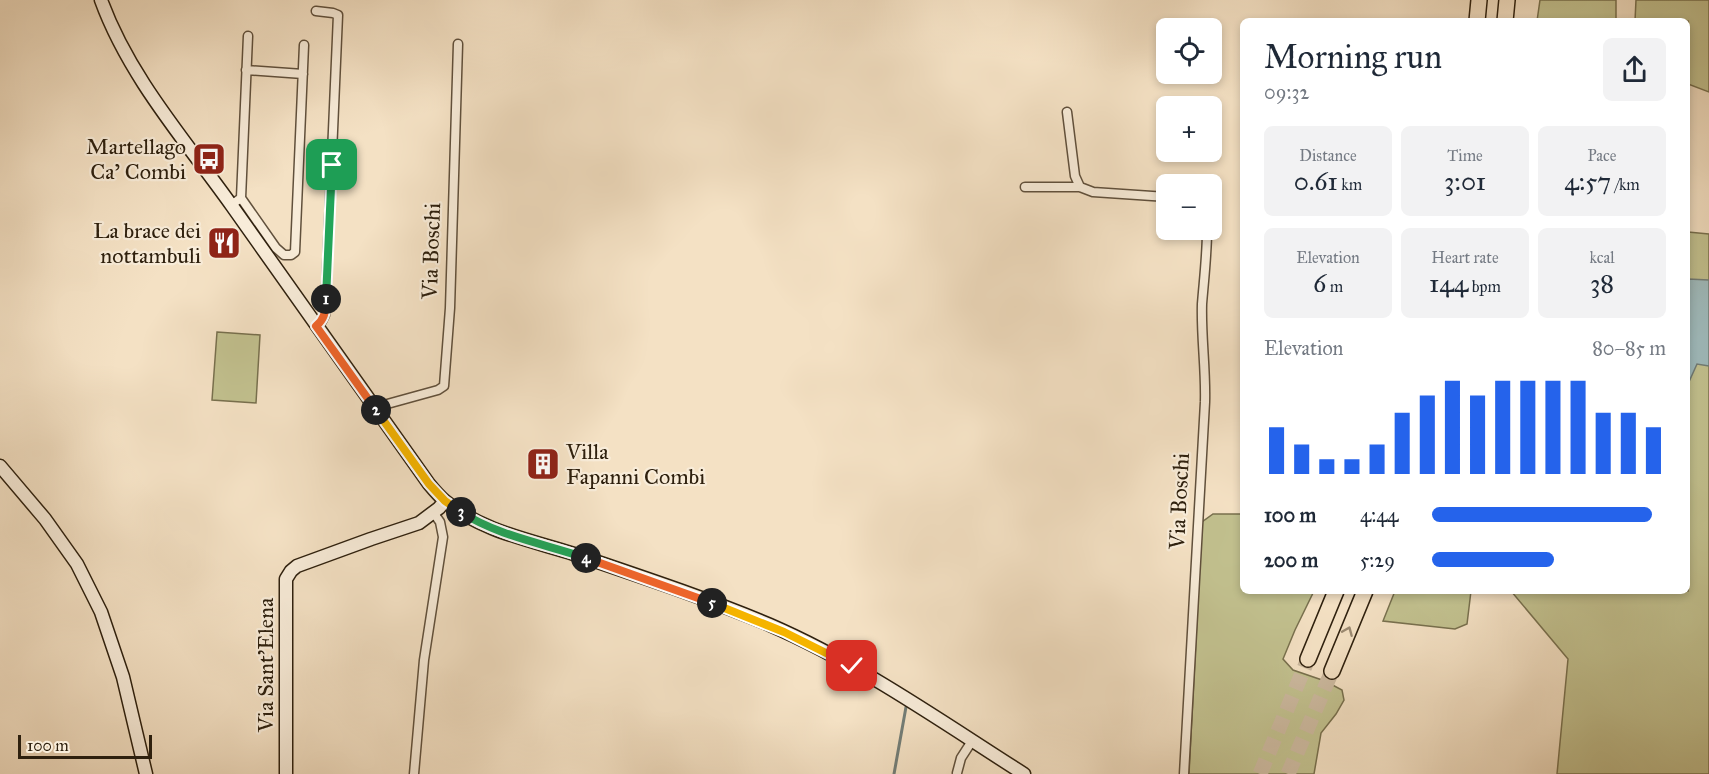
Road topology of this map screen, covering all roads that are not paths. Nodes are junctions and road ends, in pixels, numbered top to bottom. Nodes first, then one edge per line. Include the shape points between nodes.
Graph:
1 (101, 0) edge
2 (1479, 0) edge
3 (1507, 0) edge
4 (316, 11) dead end
5 (1477, 18) edge
6 (1505, 18) edge
7 (248, 36) dead end
8 (458, 44) dead end
9 (304, 45) dead end
10 (246, 70) junction
11 (303, 74) junction
12 (1067, 112) dead end
13 (1026, 187) dead end
14 (1080, 187) junction
15 (1156, 196) edge
16 (236, 201) junction
17 (1206, 240) edge
18 (316, 326) junction
19 (375, 409) junction
20 (0, 466) edge
21 (445, 501) junction
22 (433, 512) junction
23 (1335, 594) edge
24 (1364, 594) edge
25 (1308, 659) tunnel mouth
26 (1332, 670) tunnel mouth
27 (972, 741) junction
28 (957, 772) dead end
29 (146, 774) edge
30 (286, 774) edge
31 (414, 774) edge
32 (1024, 774) edge
33 (1184, 774) edge

1 - 16 main road via 113,30 154,101
2 - 5 highway
3 - 6 highway
4 - 18 street via 338,15 325,315
7 - 10 street
8 - 19 street, Via Boschi via 444,386
9 - 11 street
10 - 11 street
10 - 16 street
11 - 16 street via 295,252 284,255
12 - 14 street via 1075,176
13 - 14 street
14 - 15 street via 1093,192
16 - 18 main road
17 - 33 street, Via Boschi via 1202,304 1206,377
18 - 19 main road
19 - 21 main road
20 - 29 main road via 77,564 101,612 123,677
21 - 22 main road
21 - 27 main road via 498,530 725,607 784,632 852,666
22 - 30 main road, Via Sant'Elena via 419,523 297,566 286,579
22 - 31 street via 443,537 424,660
23 - 25 highway
26 -> 24 highway
27 - 28 street
27 - 32 main road

